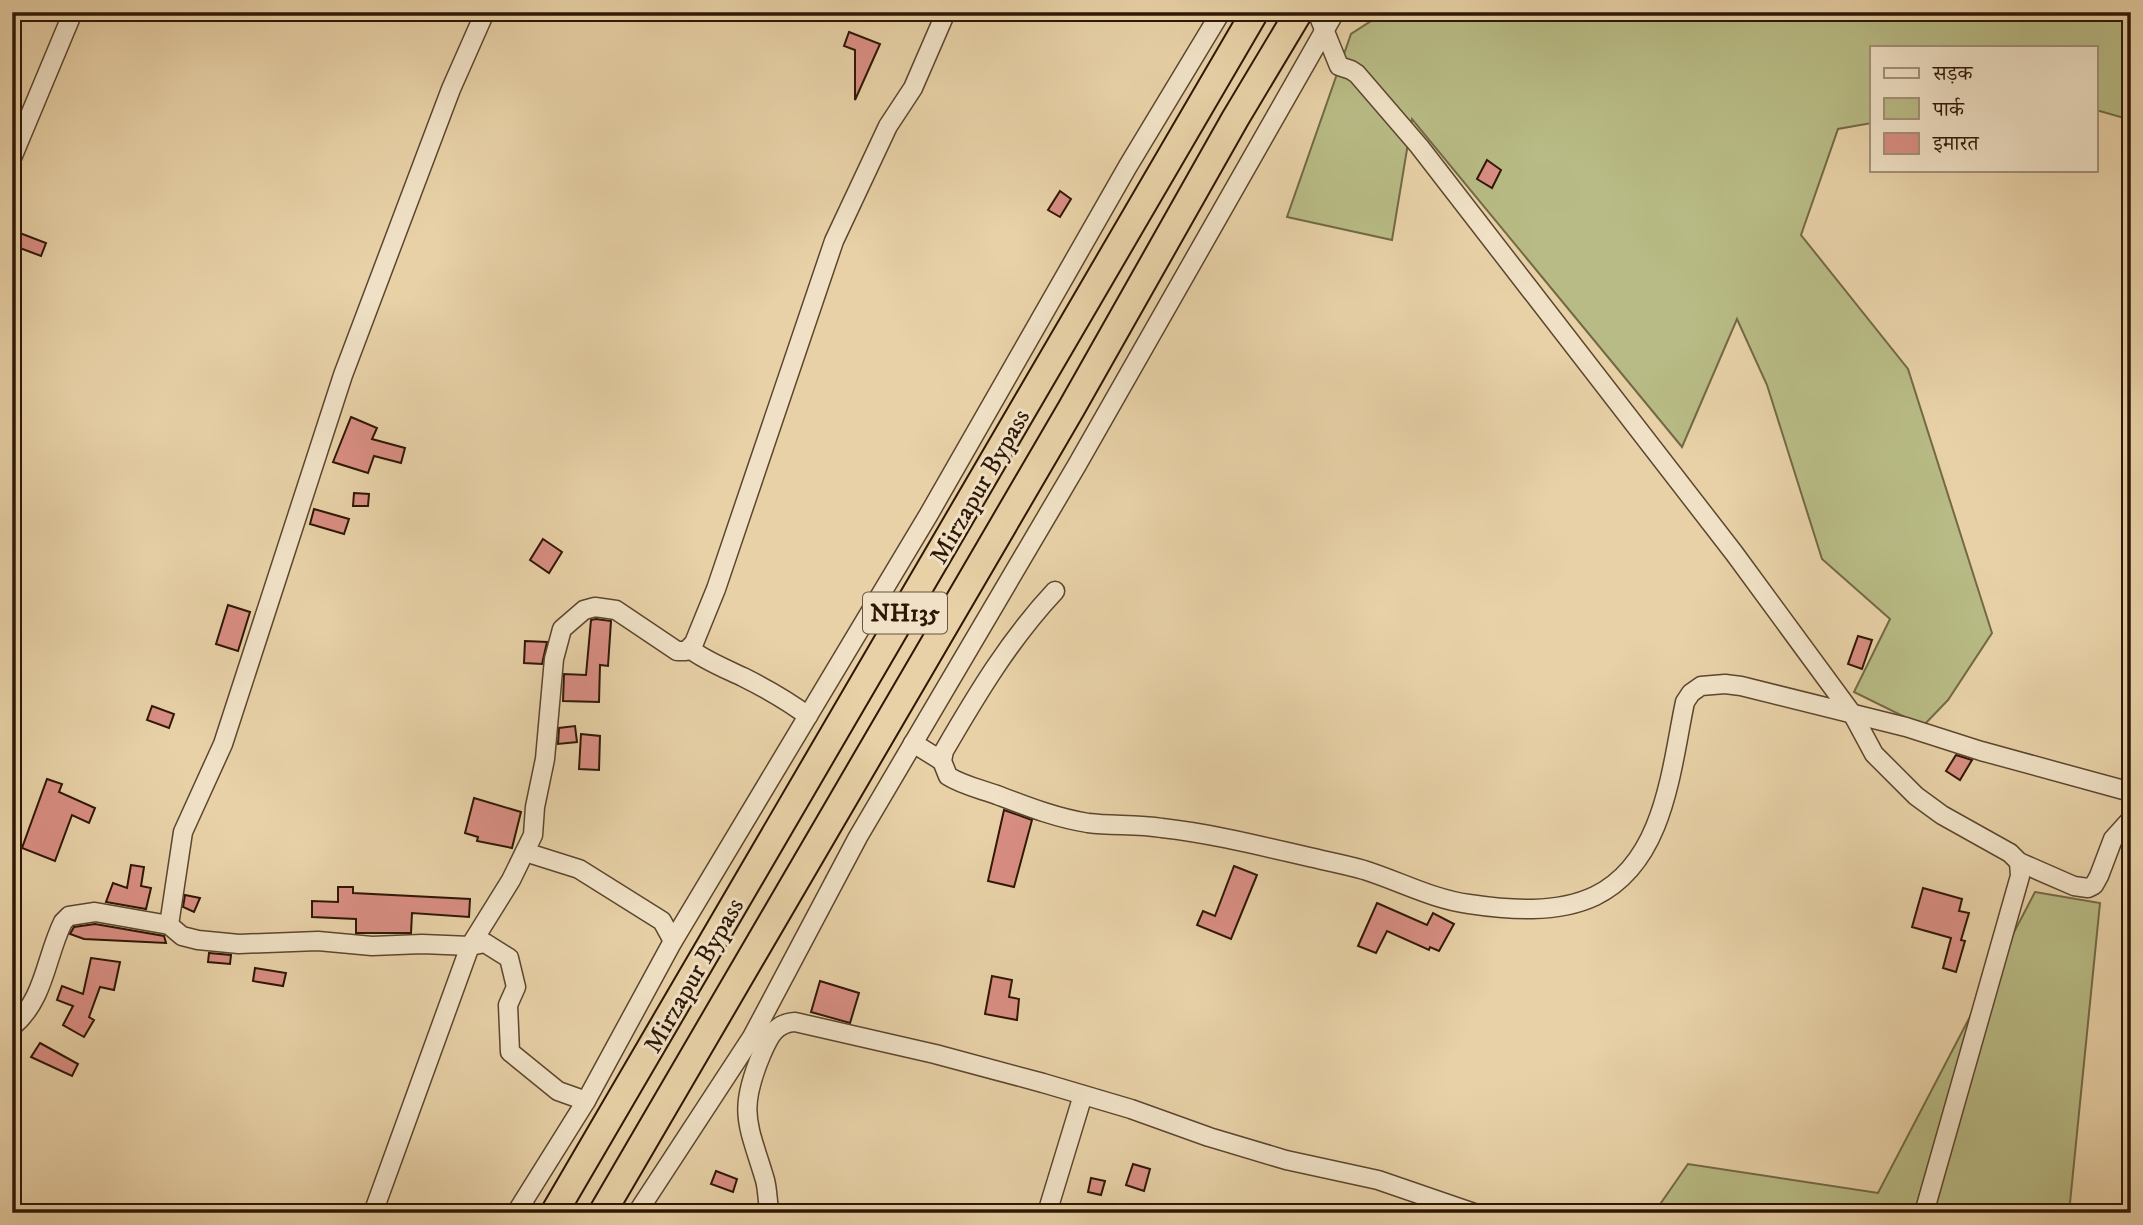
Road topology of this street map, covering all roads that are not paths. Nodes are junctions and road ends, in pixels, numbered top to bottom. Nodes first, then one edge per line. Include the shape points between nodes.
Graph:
1 (73, 12) edge
2 (485, 12) edge
3 (946, 12) edge
4 (1221, 12) edge
5 (1255, 12) edge
6 (1299, 12) edge
7 (1317, 12) edge
8 (1335, 12) edge
9 (1324, 30) junction
10 (12, 158) edge
11 (1055, 591) dead end
12 (690, 649) junction
13 (1853, 715) junction
14 (808, 716) junction
15 (913, 743) junction
16 (943, 761) junction
17 (2131, 792) edge
18 (2131, 819) edge
19 (525, 852) junction
20 (2019, 862) junction
21 (169, 925) junction
22 (673, 941) junction
23 (470, 946) junction
24 (12, 1027) edge
25 (1083, 1095) junction
26 (586, 1101) junction
27 (373, 1213) edge
28 (516, 1213) edge
29 (554, 1213) edge
30 (602, 1213) edge
31 (637, 1213) edge
32 (770, 1213) edge
33 (1047, 1213) edge
34 (1474, 1213) edge
35 (1924, 1213) edge

1 - 10 street
2 - 21 street via 343,375 223,744 183,832
3 - 12 street via 829,254 716,589
4 - 14 street
5 - 29 highway, Mirzapur Bypass / NH135
6 - 30 highway, NH135
7 - 9 street
8 - 9 street
9 - 13 street via 1339,66 1357,74 1419,146 1734,553
9 - 15 street
11 - 16 street via 1013,640 976,695 944,751
12 - 14 street
12 - 19 street via 677,651 616,610 584,610 562,629 554,659 533,835
13 - 16 street via 1741,686 1701,686 1685,702 1656,825 1626,873 1593,897 1530,909 1450,901 1364,870 1202,834 1070,820 955,780 948,776
13 - 17 street
13 - 20 street via 1874,754 1916,796
14 - 22 street
15 - 16 street
15 - 31 street via 752,1037
18 - 20 street via 2113,839 2097,880 2088,888
19 - 22 street via 579,869 662,921
19 - 23 street
20 - 35 street via 2020,876
21 - 23 street via 183,936 239,944 318,941
21 - 24 street via 95,912 69,916 58,932 37,995 27,1014
22 - 26 street
23 - 26 street via 485,943 509,958 516,988 508,1005 510,1052 558,1091
23 - 27 street
25 - 32 street via 922,1051 794,1022 782,1024 770,1035 747,1096 747,1123
25 - 33 street
25 - 34 street via 1209,1138 1378,1180
26 - 28 street

